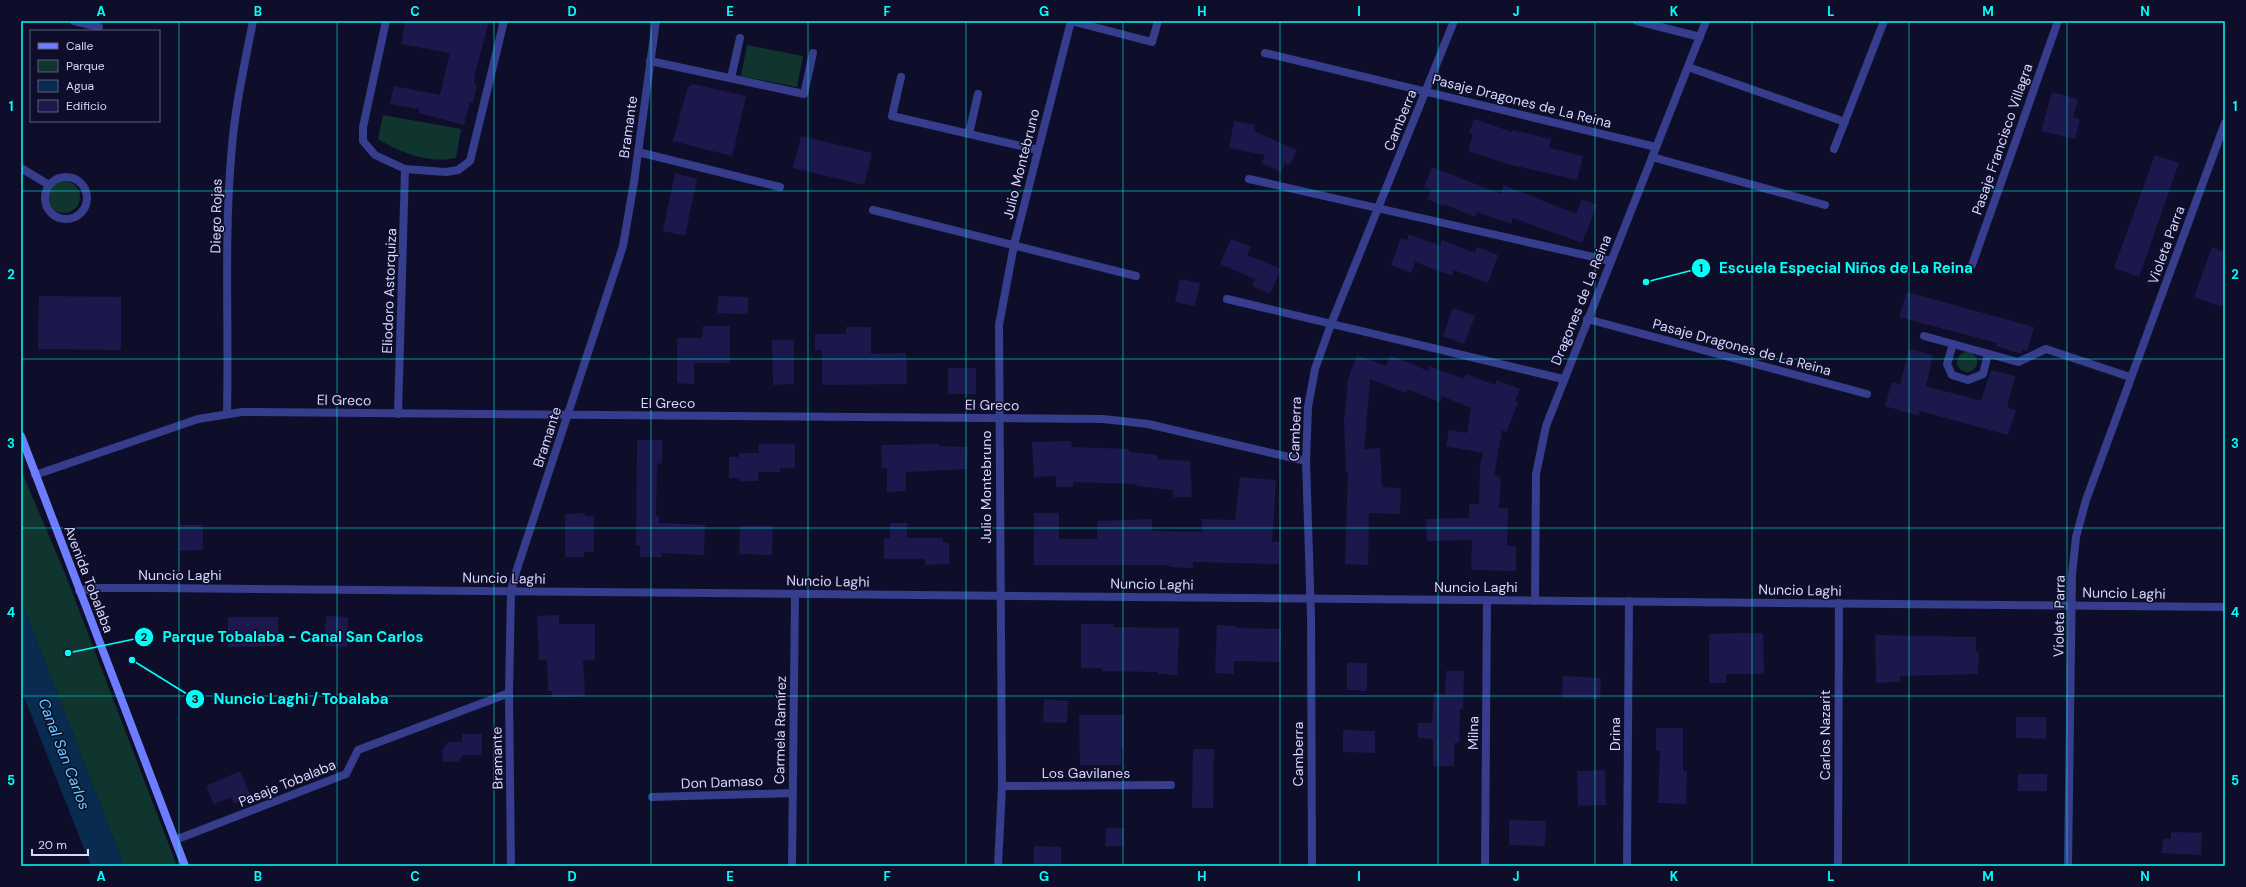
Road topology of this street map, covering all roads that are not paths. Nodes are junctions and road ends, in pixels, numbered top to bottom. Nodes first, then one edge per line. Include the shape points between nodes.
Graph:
1 (74, 21) edge
2 (253, 21) edge
3 (386, 21) edge
4 (504, 21) edge
5 (656, 21) edge
6 (1071, 21) edge
7 (1158, 21) edge
8 (1454, 21) edge
9 (1637, 21) edge
10 (1706, 21) edge
11 (1884, 21) edge
12 (2058, 21) edge
13 (99, 26) edge
14 (740, 38) dead end
15 (1700, 38) junction
16 (813, 53) dead end
17 (1265, 53) dead end
18 (650, 61) junction
19 (1688, 67) junction
20 (901, 76) dead end
21 (731, 78) junction
22 (1426, 92) junction
23 (978, 94) dead end
24 (1845, 122) junction
25 (2225, 123) edge
26 (969, 134) junction
27 (1656, 147) junction
28 (1834, 149) dead end
29 (1038, 150) junction
30 (638, 152) junction
31 (1652, 158) junction
32 (21, 168) edge
33 (405, 169) junction
34 (1249, 179) dead end
35 (49, 185) junction
36 (780, 187) dead end
37 (1825, 205) dead end
38 (1378, 208) junction
39 (874, 210) dead end
40 (1014, 245) junction
41 (1610, 261) junction
42 (1972, 265) dead end
43 (1136, 276) dead end
44 (1227, 299) dead end
45 (1587, 319) junction
46 (1331, 324) junction
47 (1924, 336) dead end
48 (1953, 344) junction
49 (1988, 354) junction
50 (2130, 377) junction
51 (1563, 379) junction
52 (1867, 394) dead end
53 (228, 413) junction
54 (398, 414) junction
55 (567, 416) junction
56 (999, 418) junction
57 (21, 436) edge
58 (1306, 461) junction
59 (35, 475) junction
60 (79, 591) junction
61 (511, 591) junction
62 (795, 594) junction
63 (1000, 596) junction
64 (1310, 599) junction
65 (1487, 600) junction
66 (1534, 600) junction
67 (1629, 601) junction
68 (1839, 604) junction
69 (2071, 605) junction
70 (2225, 607) edge
71 (509, 693) junction
72 (1171, 785) dead end
73 (1002, 786) junction
74 (792, 793) junction
75 (652, 797) dead end
76 (175, 840) junction
77 (185, 866) edge
78 (511, 866) edge
79 (792, 866) edge
80 (998, 866) edge
81 (1312, 866) edge
82 (1485, 866) edge
83 (1627, 866) edge
84 (1838, 866) edge
85 (2068, 866) edge

1 - 13 street
2 - 53 street, Diego Rojas via 230,159
3 - 33 street via 363,127 363,141 375,155
4 - 33 street via 470,161 458,170 446,172
5 - 18 street, Bramante
6 - 7 street via 1152,42
6 - 29 street, Julio Montebruno
8 - 22 street, Camberra
9 - 15 street
10 - 15 street, Dragones de La Reina
11 - 24 street
12 - 42 street, Pasaje Francisco Villagra
14 - 21 street
15 - 19 street, Dragones de La Reina
16 - 21 street via 804,94
17 - 22 street, Pasaje Dragones de La Reina
18 - 21 street
18 - 30 street, Bramante
19 - 24 street
19 - 27 street, Dragones de La Reina
20 - 26 street via 892,116
22 - 27 street, Pasaje Dragones de La Reina
22 - 38 street, Camberra
23 - 26 street
24 - 28 street
25 - 50 street, Violeta Parra
26 - 29 street
27 - 31 street, Dragones de La Reina
29 - 40 street, Julio Montebruno
30 - 36 street
30 - 55 street, Bramante via 623,246
31 - 37 street
31 - 41 street, Dragones de La Reina
32 - 35 street
33 - 54 street, Eliodoro Astorquiza
34 - 38 street
35 - 35 street via 44,198 54,216 74,218 84,208 87,195 80,183 74,179 61,178
38 - 41 street
38 - 46 street, Camberra
39 - 40 street
40 - 43 street
40 - 56 street, Julio Montebruno via 999,326
41 - 45 street, Dragones de La Reina
44 - 46 street
45 - 51 street, Dragones de La Reina
45 - 52 street, Pasaje Dragones de La Reina
46 - 51 street
46 - 58 street, Camberra via 1310,388
47 - 48 street
48 - 49 street
48 - 49 street via 1947,364 1952,375 1968,380 1982,374
49 - 50 street via 2018,362 2046,349
50 - 69 street, Violeta Parra via 2080,518 2073,556
51 - 66 street, Dragones de La Reina via 1546,426 1536,474
53 - 54 street, El Greco
53 - 59 street, El Greco via 198,419
54 - 55 street, El Greco
55 - 56 street, El Greco
55 - 61 street, Bramante
56 - 58 street, El Greco via 1129,421
56 - 63 street, Julio Montebruno
57 - 59 main road, Avenida Tobalaba
58 - 64 street, Camberra
59 - 60 main road, Avenida Tobalaba
60 - 61 street, Nuncio Laghi via 101,588
60 - 76 main road, Avenida Tobalaba
61 - 62 street, Nuncio Laghi
61 - 71 street, Bramante
62 - 63 street, Nuncio Laghi
62 - 74 street, Carmela Ramírez
63 - 64 street, Nuncio Laghi
63 - 73 street, Julio Montebruno
64 - 65 street, Nuncio Laghi
64 - 81 street, Camberra
65 - 66 street, Nuncio Laghi
65 - 82 street, Milna
66 - 67 street, Nuncio Laghi
67 - 68 street, Nuncio Laghi
67 - 83 street, Drina
68 - 69 street, Nuncio Laghi
68 - 84 street, Carlos Nazarit
69 - 70 street, Nuncio Laghi
69 - 85 street, Violeta Parra
71 - 76 street, Pasaje Tobalaba via 358,750 346,774
71 - 78 street, Bramante
72 - 73 street, Los Gavilanes
73 - 80 street, Julio Montebruno
74 - 75 street, Don Damaso
74 - 79 street, Carmela Ramírez
76 - 77 main road, Avenida Tobalaba

